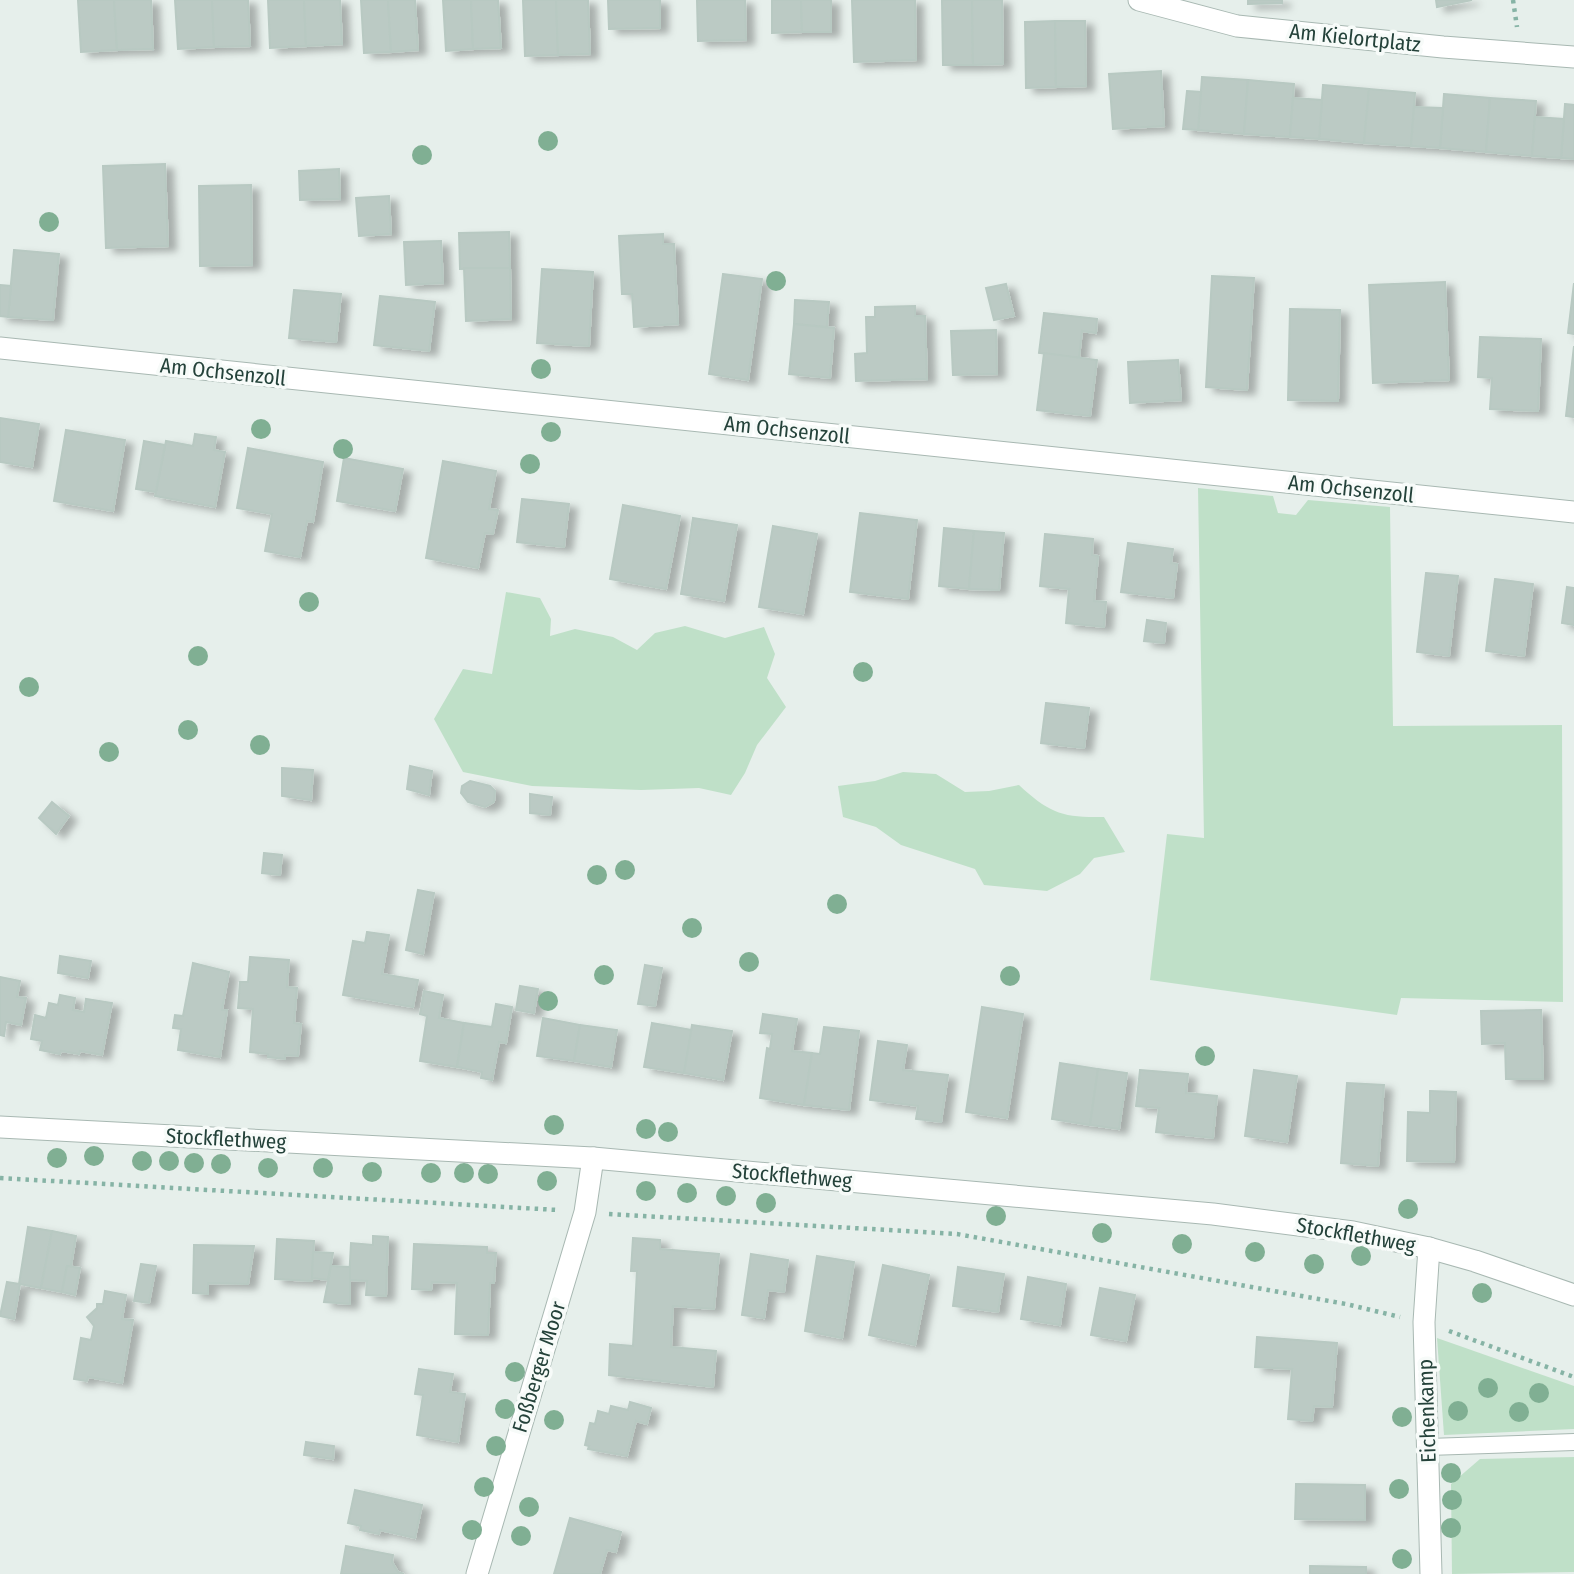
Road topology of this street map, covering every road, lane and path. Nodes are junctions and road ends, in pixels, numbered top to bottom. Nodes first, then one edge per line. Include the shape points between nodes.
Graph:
1 (1139, 0) edge
2 (1574, 57) edge
3 (0, 348) edge
4 (1574, 512) edge
5 (0, 1127) edge
6 (593, 1158) junction
7 (0, 1178) edge
8 (585, 1212) junction
9 (1429, 1248) junction
10 (1574, 1295) edge
11 (1424, 1322) junction
12 (1574, 1377) edge
13 (1574, 1442) edge
14 (1428, 1447) junction
15 (477, 1574) edge
16 (1431, 1574) edge

1 - 2 street, Am Kielortplatz via 1237,26
3 - 4 street, Am Ochsenzoll
5 - 6 street, Stockflethweg
6 - 8 street, Foßberger Moor
6 - 9 street, Stockflethweg via 1213,1214 1353,1232
7 - 8 path
8 - 11 path via 957,1234
8 - 15 street, Foßberger Moor
9 - 10 street, Stockflethweg
9 - 11 street, Eichenkamp
11 - 12 path
11 - 14 street, Eichenkamp
13 - 14 lane
14 - 16 street, Eichenkamp

